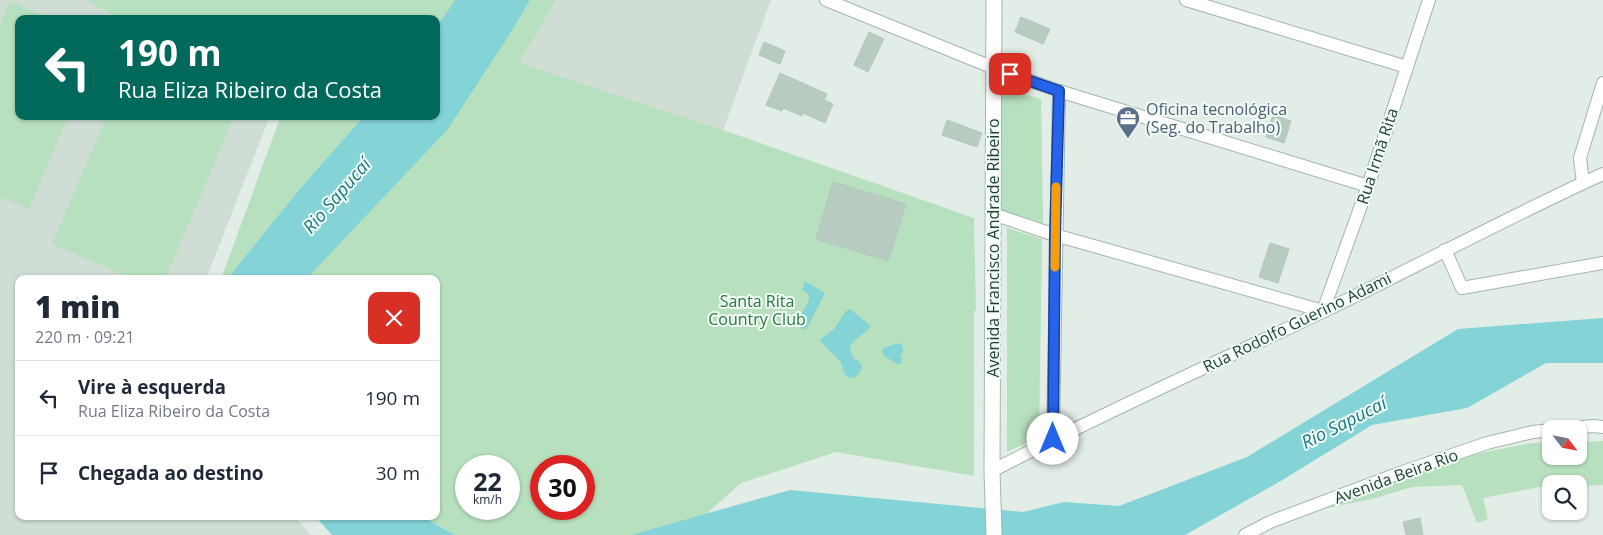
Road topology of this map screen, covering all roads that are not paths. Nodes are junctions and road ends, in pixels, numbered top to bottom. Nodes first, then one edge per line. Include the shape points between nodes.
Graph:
1 (826, 0) edge
2 (994, 0) edge
3 (1186, 0) edge
4 (1429, 0) edge
5 (1219, 5) edge
6 (1407, 67) junction
7 (994, 68) junction
8 (1603, 83) edge
9 (1059, 91) junction
10 (1603, 174) edge
11 (1582, 183) junction
12 (1368, 186) junction
13 (993, 214) junction
14 (1055, 235) junction
15 (1445, 250) junction
16 (1603, 263) edge
17 (1323, 311) junction
18 (1588, 426) edge
19 (1603, 427) edge
20 (1542, 431) edge
21 (1053, 439) junction
22 (992, 471) junction
23 (994, 535) edge
24 (1245, 535) edge

1 - 7 street
2 - 7 main road, Avenida Francisco Andrade Ribeiro
3 - 5 street
4 - 6 street, Rua Irmã Rita
5 - 6 street
6 - 12 street, Rua Irmã Rita
7 - 9 street
7 - 13 main road, Avenida Francisco Andrade Ribeiro
8 - 11 street via 1580,158
9 - 12 street
9 - 14 street
10 - 11 street, Rua Rodolfo Guerino Adami
11 - 15 street, Rua Rodolfo Guerino Adami
12 - 17 street, Rua Irmã Rita
13 - 14 street
13 - 22 main road, Avenida Francisco Andrade Ribeiro
14 - 17 street
14 - 21 street
15 - 16 street via 1462,288
15 - 17 street, Rua Rodolfo Guerino Adami
17 - 21 street, Rua Rodolfo Guerino Adami
18 - 19 street
20 - 24 street, Avenida Beira Rio via 1487,444 1397,474 1270,522
21 - 22 street, Rua Rodolfo Guerino Adami
22 - 23 main road, Avenida Francisco Andrade Ribeiro

